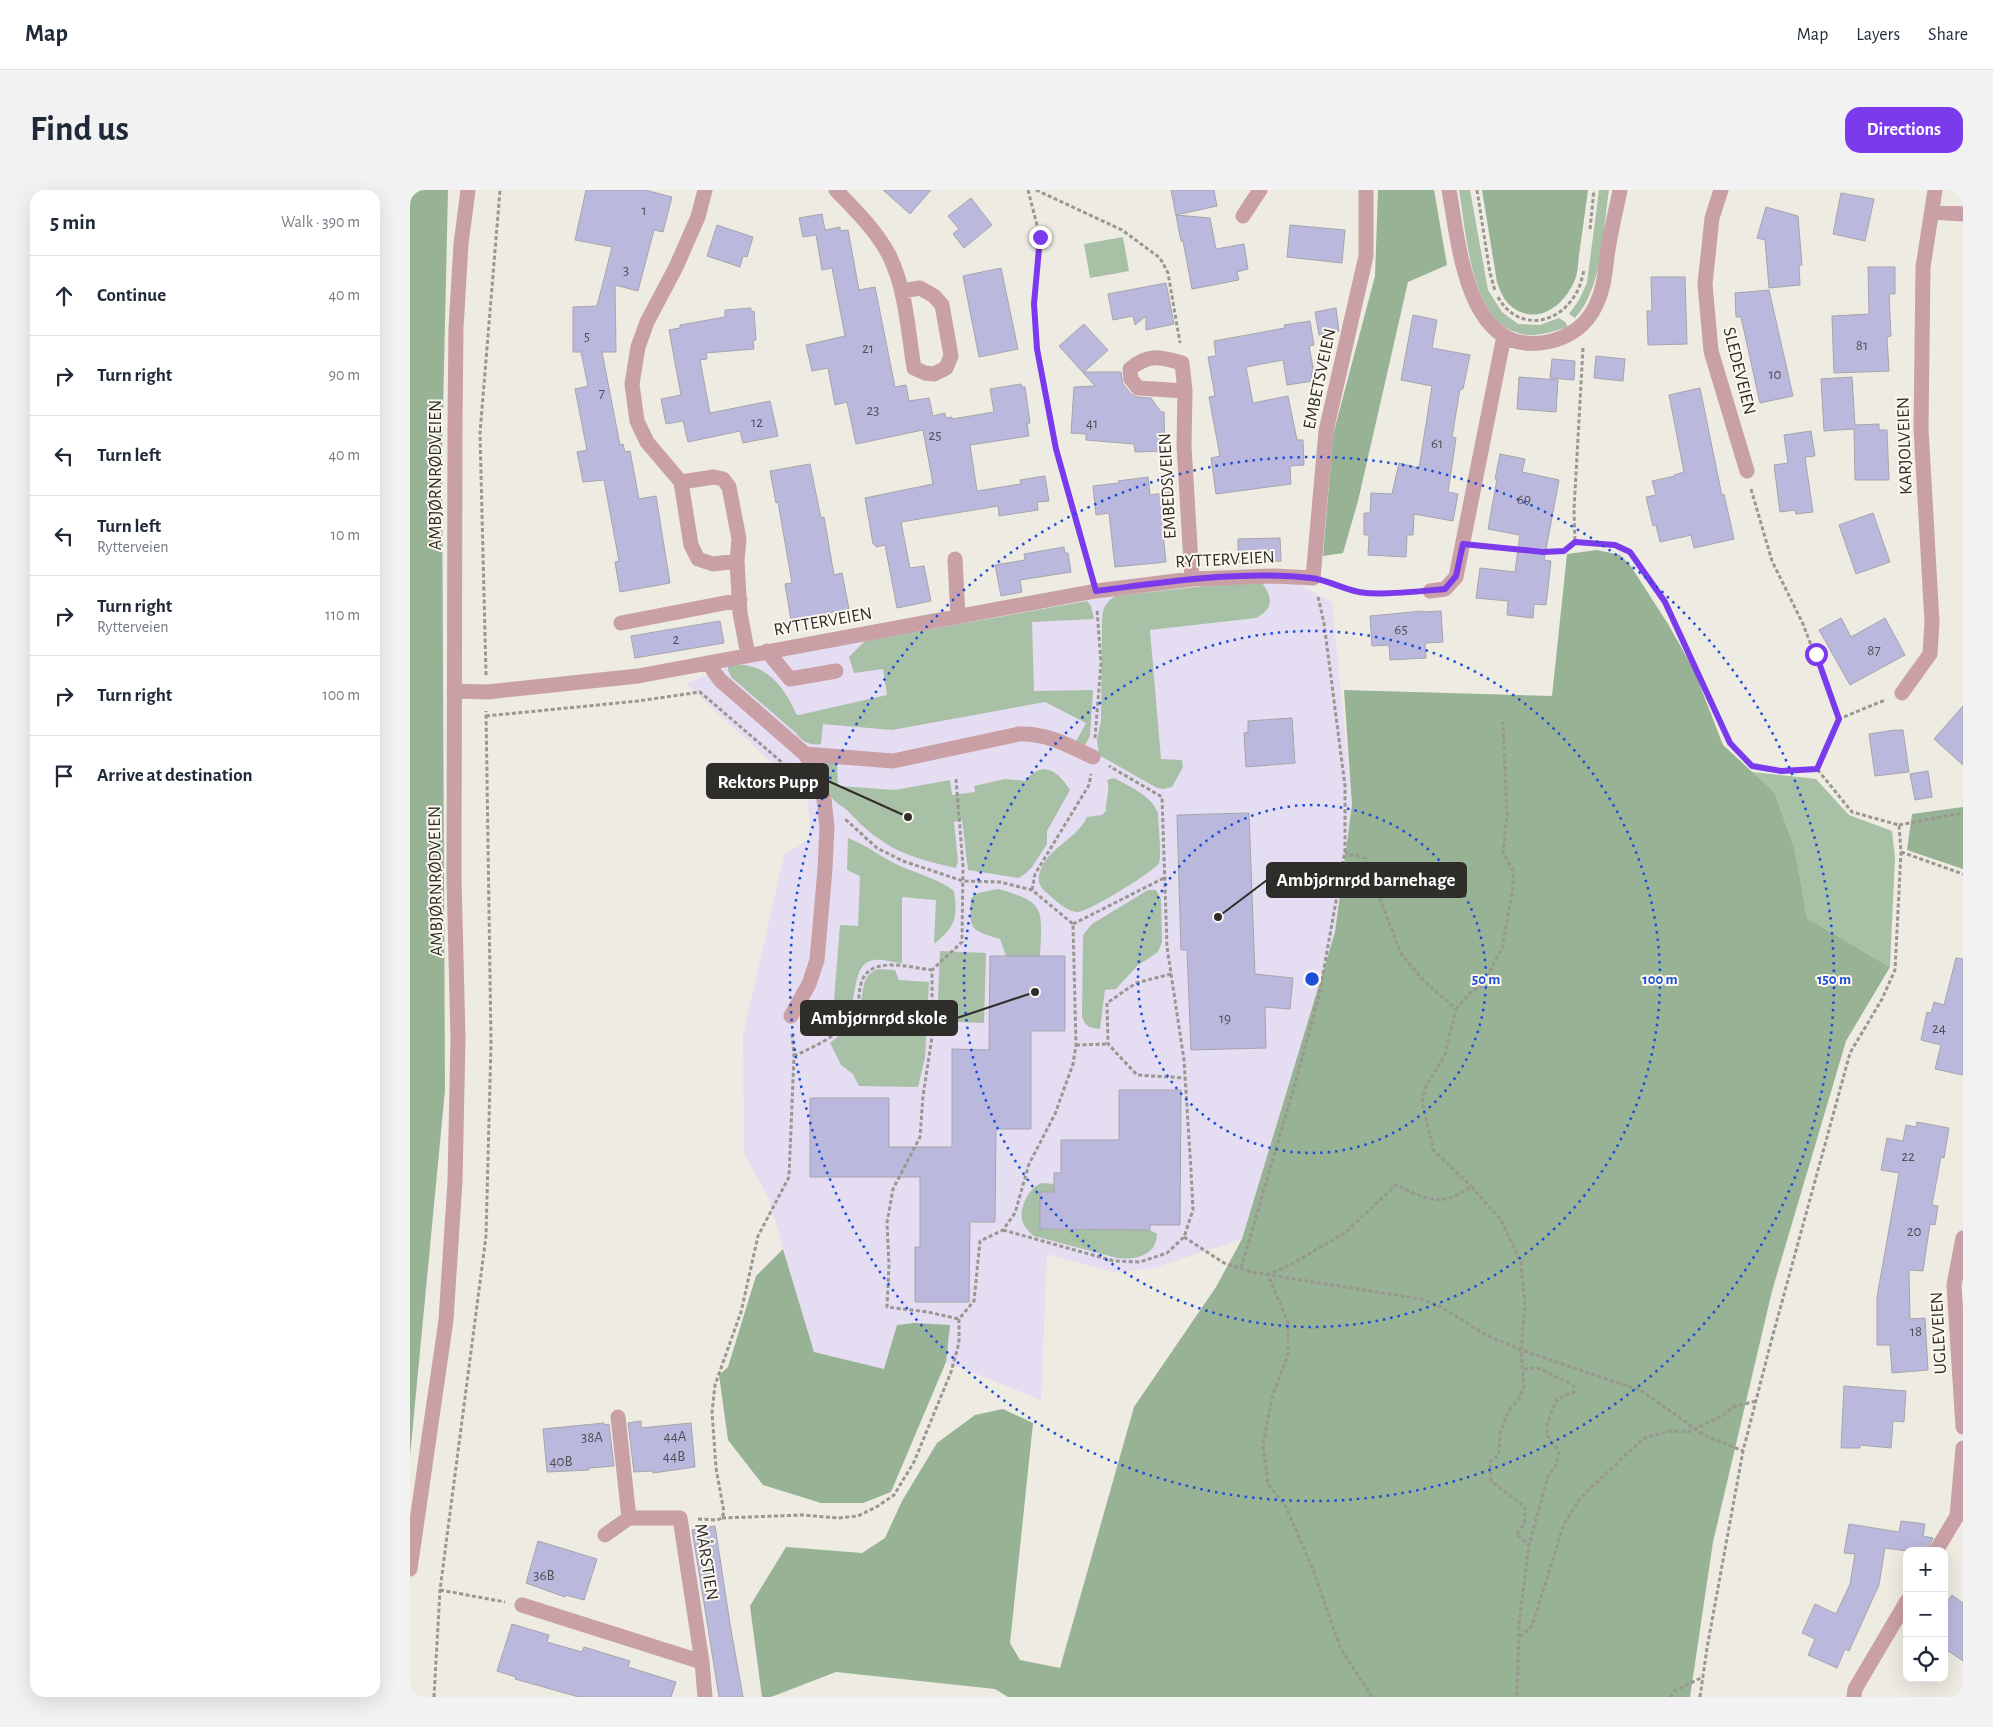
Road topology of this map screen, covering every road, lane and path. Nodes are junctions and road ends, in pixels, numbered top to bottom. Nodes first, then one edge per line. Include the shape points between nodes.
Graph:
1 (468, 190) edge
2 (500, 190) edge
3 (705, 190) edge
4 (836, 190) edge
5 (1028, 190) edge
6 (1036, 190) edge
7 (1260, 190) edge
8 (1366, 190) edge
9 (1449, 190) edge
10 (1477, 190) edge
11 (1594, 190) edge
12 (1620, 190) edge
13 (1721, 190) edge
14 (1935, 190) edge
15 (1932, 212) junction
16 (1963, 214) edge
17 (1243, 216) dead end
18 (1589, 239) dead end
19 (1585, 266) dead end
20 (902, 291) junction
21 (1504, 336) junction
22 (1583, 345) dead end
23 (1182, 363) junction
24 (1184, 391) junction
25 (1747, 472) joint
26 (680, 482) junction
27 (1575, 542) junction
28 (1463, 544) junction
29 (955, 559) dead end
30 (737, 561) junction
31 (1192, 578) junction
32 (1313, 578) junction
33 (1096, 591) junction
34 (1430, 591) joint
35 (740, 600) junction
36 (958, 617) junction
37 (621, 623) dead end
38 (767, 651) junction
39 (748, 655) junction
40 (708, 663) junction
41 (836, 671) dead end
42 (454, 691) junction
43 (487, 692) junction
44 (1902, 693) joint
45 (486, 716) junction
46 (1839, 719) junction
47 (1503, 722) dead end
48 (805, 754) junction
49 (1093, 757) joint
50 (1817, 769) junction
51 (795, 774) dead end
52 (956, 778) dead end
53 (824, 800) junction
54 (1963, 813) edge
55 (1899, 825) junction
56 (1901, 852) junction
57 (1346, 853) junction
58 (1963, 874) edge
59 (1166, 877) junction
60 (963, 881) junction
61 (1073, 924) junction
62 (932, 970) junction
63 (1171, 974) junction
64 (1456, 1009) junction
65 (791, 1016) joint
66 (1108, 1044) junction
67 (1076, 1046) junction
68 (794, 1056) junction
69 (1185, 1078) junction
70 (1470, 1186) junction
71 (1003, 1230) junction
72 (1184, 1237) junction
73 (1963, 1238) edge
74 (1241, 1268) junction
75 (1268, 1275) junction
76 (959, 1319) junction
77 (1522, 1350) junction
78 (1524, 1369) junction
79 (1756, 1401) junction
80 (618, 1417) dead end
81 (1963, 1427) edge
82 (1694, 1428) junction
83 (1963, 1448) edge
84 (1743, 1451) junction
85 (629, 1518) junction
86 (680, 1518) junction
87 (722, 1518) junction
88 (606, 1535) dead end
89 (1529, 1545) junction
90 (1938, 1547) edge
91 (410, 1569) edge
92 (440, 1590) junction
93 (522, 1605) joint
94 (1903, 1608) edge
95 (1520, 1638) junction
96 (702, 1662) junction
97 (1703, 1677) junction
98 (434, 1697) edge
99 (705, 1697) edge
100 (1372, 1697) edge
101 (1517, 1697) edge
102 (1670, 1697) edge
103 (1700, 1697) edge
104 (1854, 1697) edge

1 - 42 street, AMBJØRNRØDVEIEN via 460,244 456,328
2 - 43 path via 480,433
3 - 26 street via 698,217 647,322 638,347 632,384 637,421 646,442
4 - 20 street via 880,241
5 - 33 path via 1040,237 1034,304 1037,349 1056,449
6 - 23 path via 1122,230 1160,258 1168,273
7 - 17 street
8 - 32 street, EMBETSVEIEN via 1366,256 1326,431
9 - 21 street via 1465,278 1475,303 1490,325
10 - 19 path via 1494,290 1510,312 1520,318 1537,321 1550,318 1563,310 1575,296
11 - 18 path
12 - 21 street via 1604,287 1586,322 1560,339 1544,343 1527,343
13 - 25 street, SLEDEVEIEN via 1712,218 1704,284 1711,350
14 - 15 street, KARJOLVEIEN
15 - 16 street
15 - 44 street, KARJOLVEIEN via 1923,267 1921,429 1932,622 1930,654
20 - 20 street via 914,368 934,374 946,368 951,356 942,305 920,288
21 - 28 street
22 - 27 path
23 - 24 street, EMBEDSVEIEN
23 - 24 street via 1152,357 1130,369 1131,379 1138,388
24 - 31 street, EMBEDSVEIEN
25 - 46 path via 1772,561 1806,631
26 - 30 street via 691,545 698,559 713,564
26 - 30 street via 714,477 727,483 739,540
27 - 28 path via 1564,551 1543,552
27 - 50 path via 1615,545 1630,552 1665,602 1730,743 1752,766 1781,771
28 - 34 street via 1456,576 1445,589
29 - 36 street
30 - 35 street
31 - 32 street, RYTTERVEIEN
31 - 33 street, RYTTERVEIEN
32 - 34 path via 1365,594
32 - 57 path via 1324,623 1336,708 1344,786
33 - 36 street, RYTTERVEIEN
35 - 37 street
35 - 39 street
36 - 38 street, RYTTERVEIEN
38 - 39 street, RYTTERVEIEN
38 - 41 street via 790,679
39 - 40 street, RYTTERVEIEN
40 - 43 street, RYTTERVEIEN via 638,676
40 - 48 street via 720,680
42 - 43 street, RYTTERVEIEN
42 - 91 street, AMBJØRNRØDVEIEN via 458,1038 455,1181 446,1320
43 - 45 path
44 - 46 path
45 - 51 path via 700,692
45 - 92 path via 491,1043 486,1236
46 - 50 path
47 - 64 path via 1507,815 1503,853 1513,870 1513,887 1502,948 1482,986 1472,991
48 - 49 street via 893,761 1019,734 1033,734 1046,736
48 - 53 street
49 - 59 path via 1162,797
50 - 55 path via 1852,812
52 - 60 path
53 - 60 path via 877,848 903,861
53 - 65 street via 825,869 817,960 810,984
54 - 55 path
55 - 56 path
56 - 58 path
56 - 79 path via 1895,970 1850,1053
57 - 64 path via 1365,858 1400,952 1423,980
57 - 74 path via 1319,996
59 - 61 path
59 - 63 path
60 - 61 path via 1000,882 1032,890
60 - 62 path via 962,942
61 - 67 path
62 - 68 path via 887,965 867,971 856,1012 846,1025 829,1039
62 - 76 path via 932,1037 920,1137 893,1189 887,1223 890,1264 887,1307
63 - 66 path via 1136,983 1107,1003
63 - 69 path
64 - 70 path via 1445,1055 1425,1088 1422,1102 1434,1151
65 - 68 path
66 - 67 path
66 - 69 path via 1137,1075
67 - 71 path via 1055,1114 1029,1164 1015,1213
68 - 87 path via 789,1177 758,1236 741,1312 715,1385 712,1412 716,1468 724,1512
69 - 72 path via 1192,1210
70 - 75 path via 1458,1196 1443,1200 1423,1197 1396,1185 1346,1232
70 - 77 path via 1501,1220 1521,1263 1525,1306
71 - 72 path via 1114,1261 1140,1262 1167,1253
71 - 76 path via 980,1241 974,1302
72 - 74 path via 1224,1263
73 - 81 street, UGLEVEIEN via 1954,1285
74 - 75 path
75 - 77 path via 1421,1299 1441,1307 1488,1336
75 - 100 path via 1288,1322 1288,1355 1272,1398 1263,1445 1268,1484 1286,1507 1314,1572 1340,1647
76 - 87 path via 958,1343 950,1372 914,1462 894,1495 858,1516
77 - 78 path
77 - 82 path via 1642,1391
78 - 89 path via 1524,1387 1508,1412 1500,1433 1499,1455 1490,1461 1491,1481 1525,1507 1524,1526 1516,1534
78 - 89 path via 1539,1368 1573,1385 1574,1392 1557,1399 1547,1424 1547,1435 1558,1452
79 - 82 path via 1733,1408
79 - 84 path
80 - 85 street
82 - 84 path
82 - 95 path via 1688,1432 1670,1431 1644,1438 1580,1498 1564,1524 1532,1626
83 - 90 street via 1957,1516
84 - 97 path
85 - 86 street, MÅRSTIEN
85 - 88 street
86 - 87 path
86 - 96 street, MÅRSTIEN
89 - 95 path
92 - 93 path
92 - 98 path
93 - 96 street
94 - 104 street via 1855,1689
95 - 101 path
96 - 99 street, MÅRSTIEN
97 - 102 path via 1674,1691
97 - 103 path

